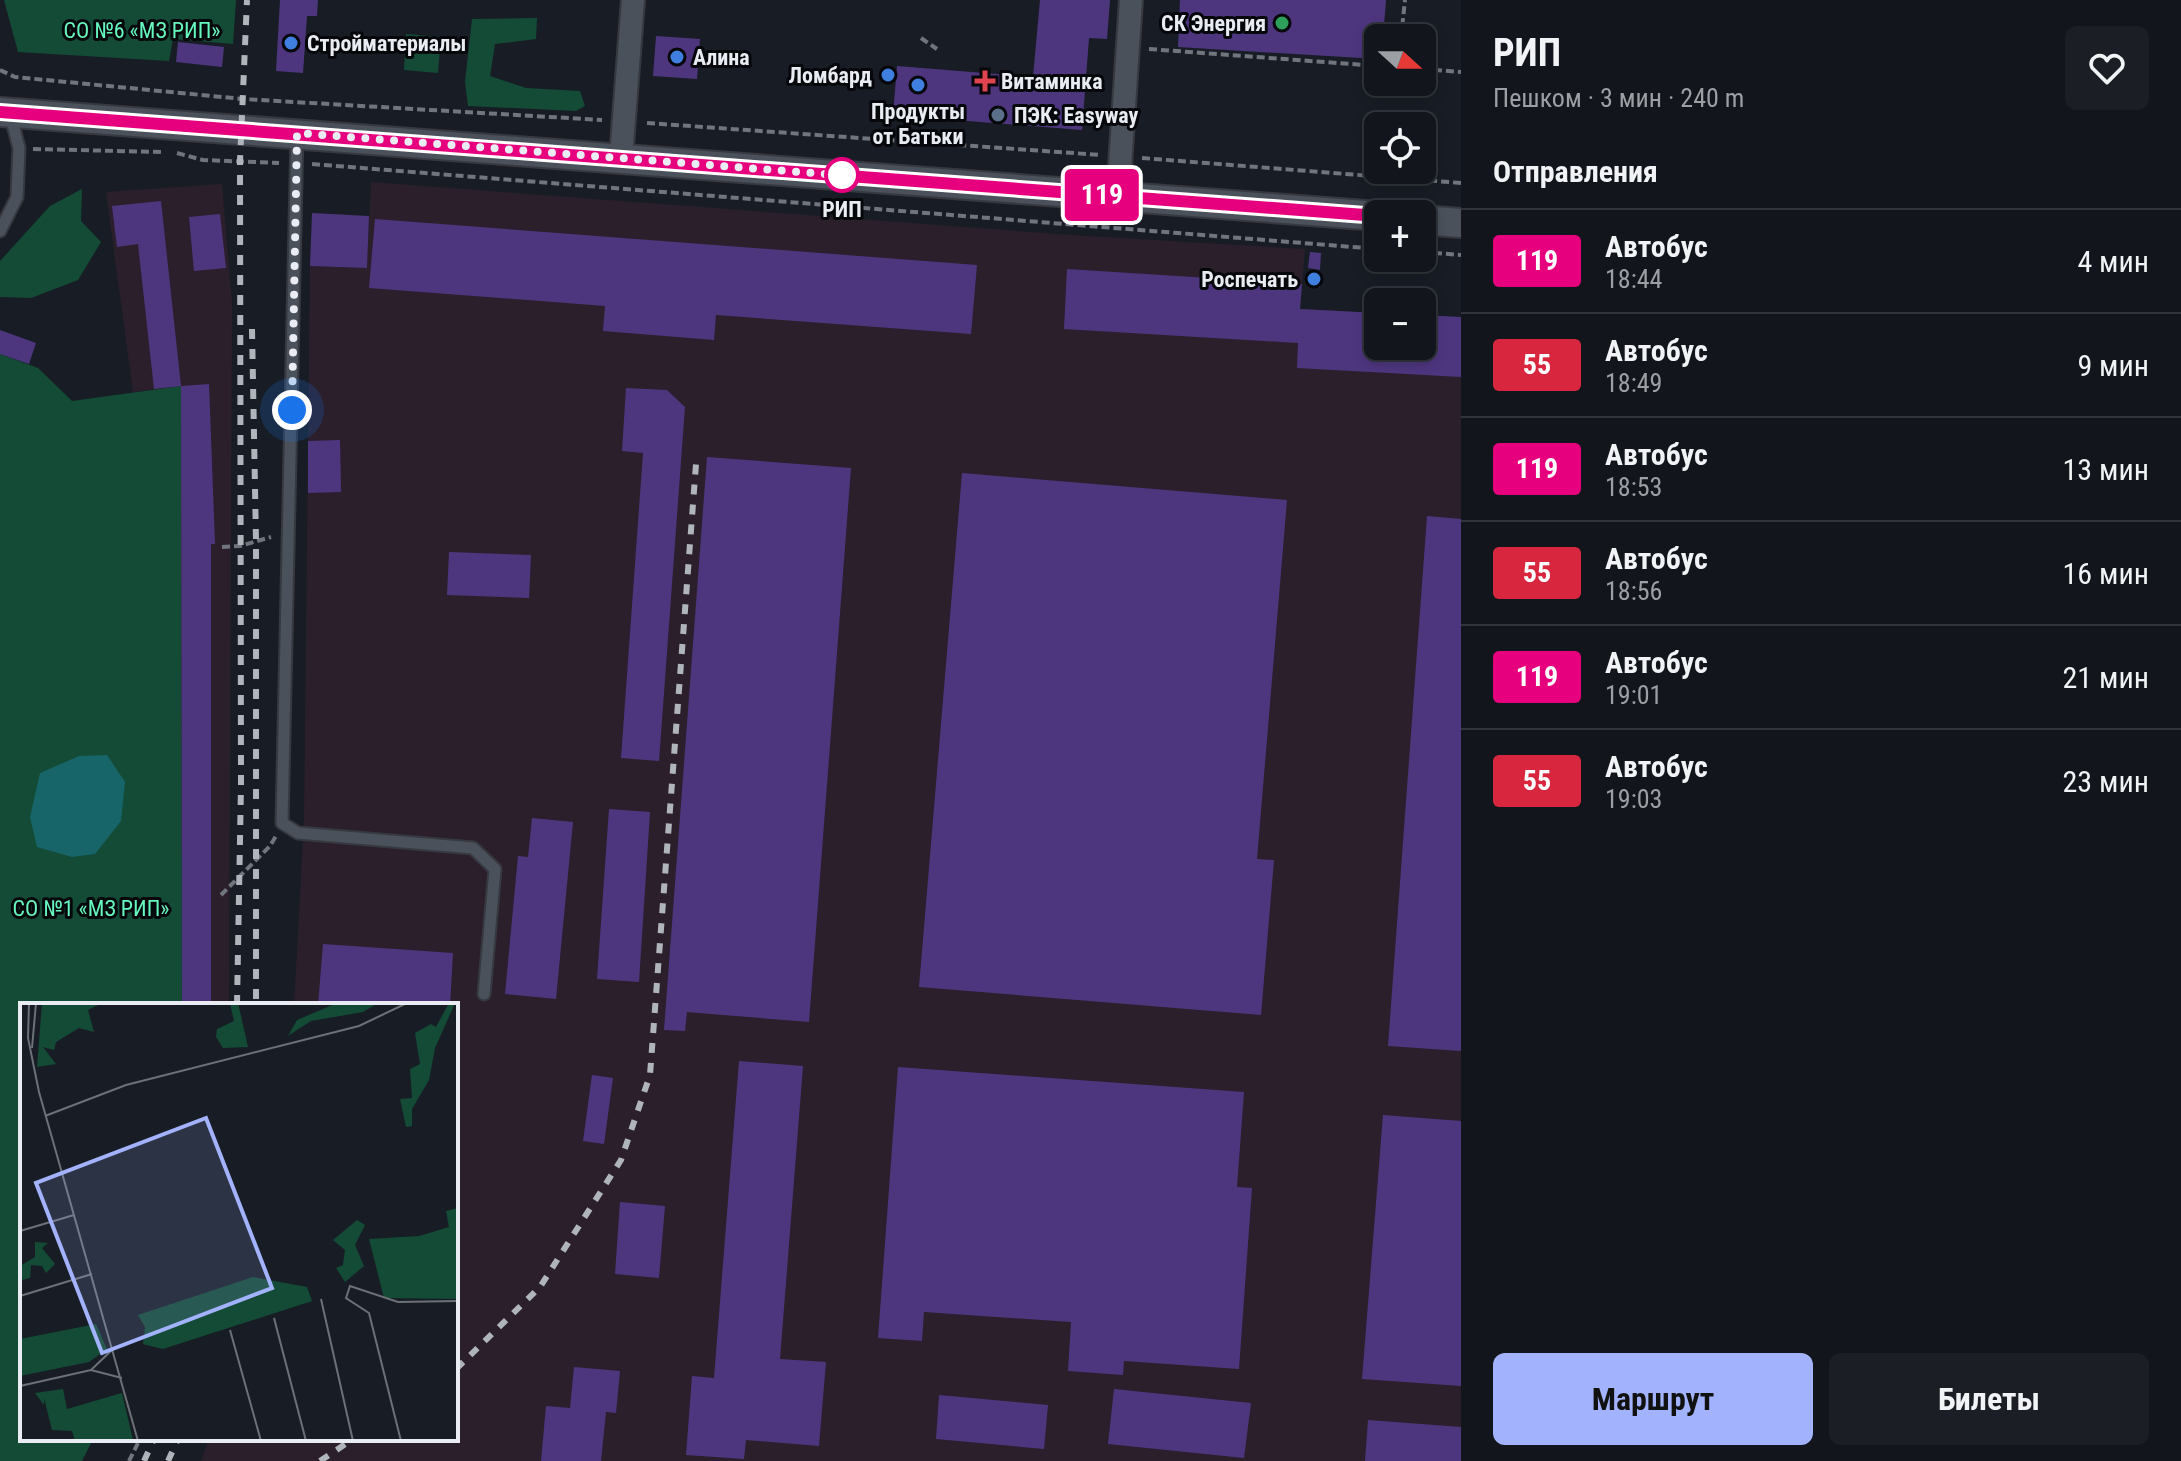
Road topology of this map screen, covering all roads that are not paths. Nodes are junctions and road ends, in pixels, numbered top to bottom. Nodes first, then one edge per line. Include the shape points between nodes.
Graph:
1 (633, 0) edge
2 (1131, 0) edge
3 (3, 107) edge
4 (297, 133) junction
5 (621, 158) junction
6 (1118, 196) junction
7 (1364, 215) edge
8 (1436, 221) edge
9 (1461, 223) edge
10 (0, 231) edge
11 (484, 994) dead end

1 - 5 street
2 - 6 street
3 - 4 street
3 - 10 lane via 19,148 17,197
4 - 5 street
4 - 11 lane via 282,823 298,833 473,848 495,869
5 - 6 street
6 - 7 street
8 - 9 street

